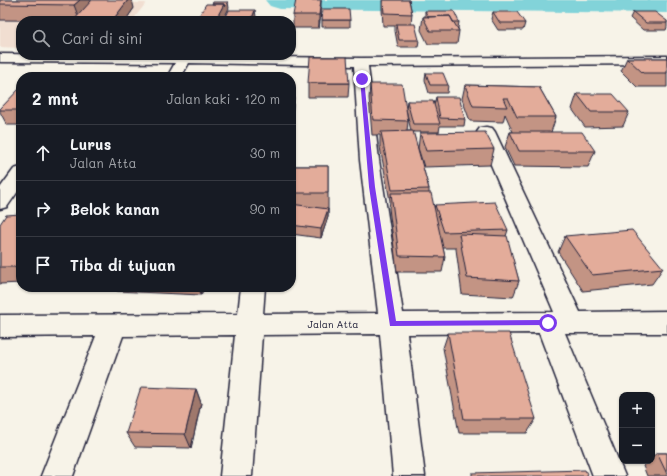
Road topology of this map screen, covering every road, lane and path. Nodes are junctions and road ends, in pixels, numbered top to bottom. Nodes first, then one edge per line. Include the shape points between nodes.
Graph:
1 (0, 58) edge
2 (16, 58) edge
3 (63, 60) edge
4 (173, 60) edge
5 (184, 60) edge
6 (244, 60) edge
7 (667, 60) edge
8 (361, 62) junction
9 (177, 72) edge
10 (486, 132) edge
11 (16, 179) edge
12 (0, 202) edge
13 (252, 292) edge
14 (667, 322) edge
15 (560, 323) junction
16 (249, 324) junction
17 (393, 324) junction
18 (0, 326) edge
19 (113, 326) junction
20 (57, 476) edge
21 (236, 476) edge
22 (409, 476) edge
23 (609, 476) edge

1 - 2 street
3 - 4 street via 98,66
5 - 9 street
6 - 8 street
7 - 8 street
8 - 17 street via 362,98 372,187
10 - 15 street
11 - 12 street
13 - 16 street
14 - 15 street, Jalan Atta
15 - 17 street, Jalan Atta
15 - 23 street
16 - 17 street, Jalan Atta
16 - 19 street, Jalan Atta
16 - 21 street
17 - 22 street
18 - 19 street, Jalan Atta
19 - 20 street

